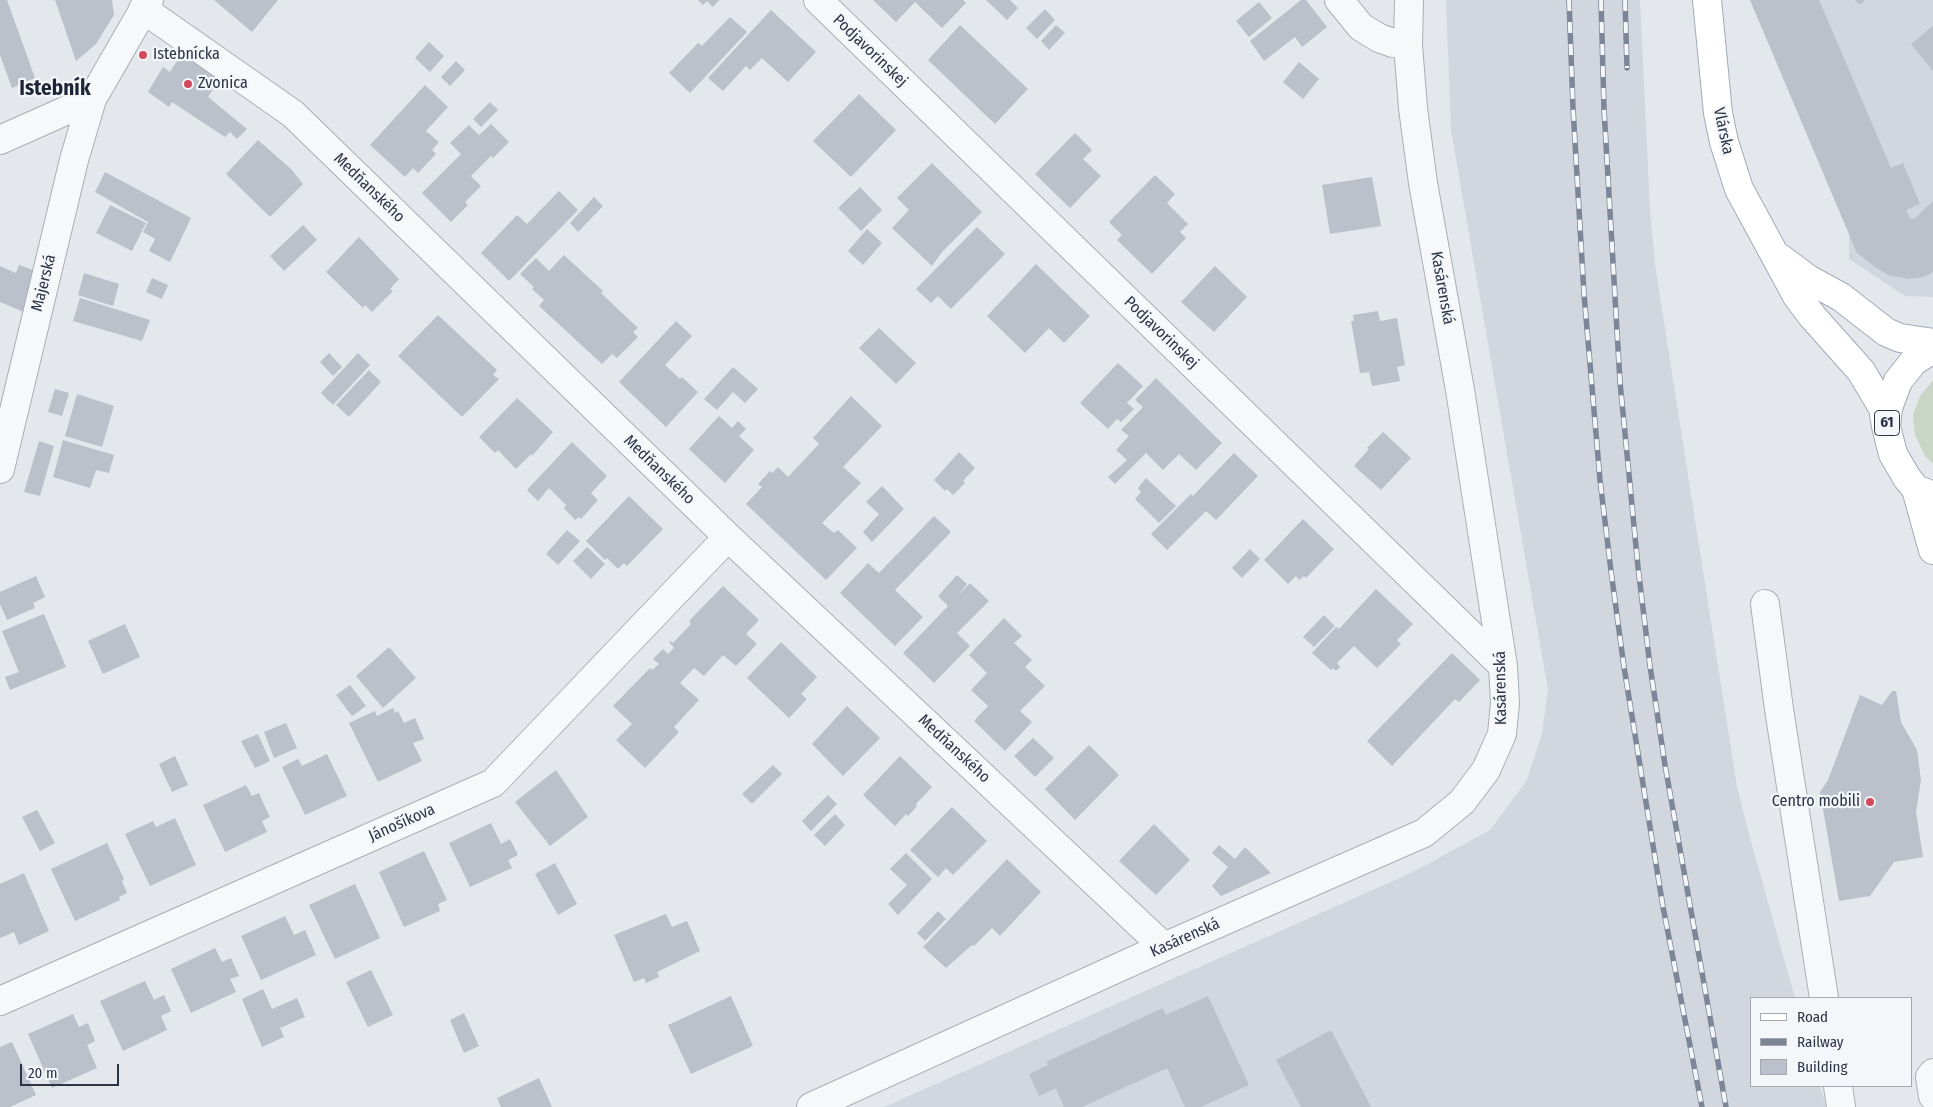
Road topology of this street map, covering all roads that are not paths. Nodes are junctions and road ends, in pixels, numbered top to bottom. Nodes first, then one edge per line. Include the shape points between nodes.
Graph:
1 (818, 0) edge
2 (1339, 0) edge
3 (1409, 0) edge
4 (1707, 0) edge
5 (144, 3) edge
6 (1408, 45) junction
7 (92, 99) junction
8 (0, 140) edge
9 (1774, 251) junction
10 (1933, 343) edge
11 (1933, 349) edge
12 (1886, 426) junction
13 (0, 468) edge
14 (1924, 493) edge
15 (728, 537) junction
16 (1933, 550) edge
17 (1765, 604) dead end
18 (1503, 666) junction
19 (1164, 947) junction
20 (1824, 997) edge
21 (0, 1001) edge
22 (1933, 1073) edge
23 (1838, 1087) edge
24 (1933, 1096) edge
25 (811, 1107) edge
26 (1841, 1107) edge

1 - 18 street, Podjavorinskej
2 - 6 street via 1362,27 1379,38
3 - 6 street, Kasárenská
4 - 9 main road, Vlárska via 1718,113 1724,142 1739,189
5 - 7 street
5 - 15 street, Medňanského via 293,114
6 - 18 street, Kasárenská via 1423,183 1460,390
7 - 8 street
7 - 13 street, Majerská via 74,160
9 - 10 main road, Vlárska via 1795,270 1841,297 1886,332 1900,338
9 - 12 main road, Vlárska via 1804,307 1861,371 1883,408
11 - 12 main road, 61 via 1914,362 1898,381 1888,408
12 - 14 main road, 61 via 1892,454
14 - 16 main road, 61
15 - 19 street, Medňanského
15 - 21 street, Jánošíkova via 493,783
17 - 20 street
18 - 19 street, Kasárenská via 1502,734 1486,770 1462,802 1424,833
19 - 25 street, Kasárenská
22 - 24 street via 1930,1078
23 - 26 street

